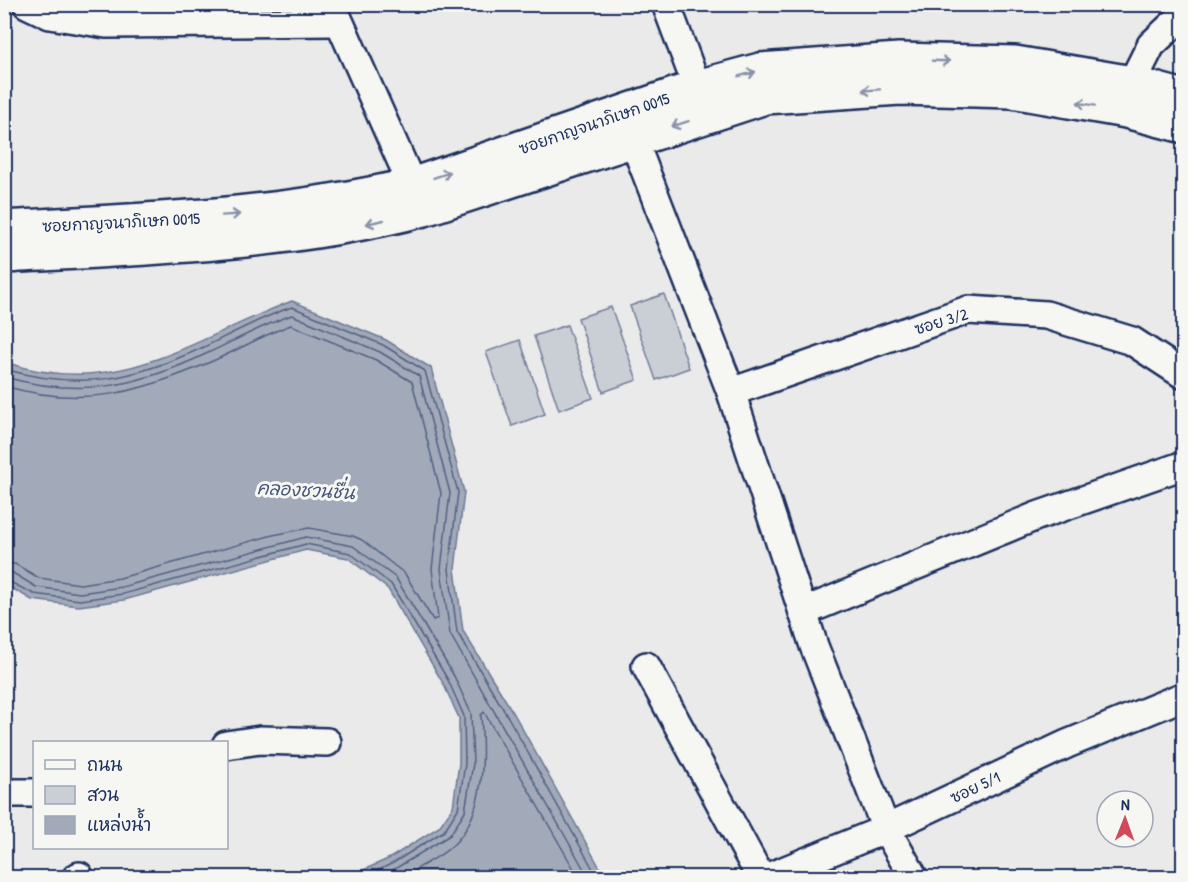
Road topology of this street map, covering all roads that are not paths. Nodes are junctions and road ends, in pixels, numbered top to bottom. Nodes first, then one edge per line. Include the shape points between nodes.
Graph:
1 (27, 4) edge
2 (666, 4) edge
3 (334, 13) edge
4 (1184, 14) edge
5 (697, 87) junction
6 (1129, 97) junction
7 (1184, 97) edge
8 (628, 126) junction
9 (1184, 126) edge
10 (418, 197) junction
11 (4, 228) edge
12 (4, 256) edge
13 (1184, 375) edge
14 (731, 392) junction
15 (1184, 465) edge
16 (803, 612) junction
17 (646, 666) dead end
18 (1184, 696) edge
19 (327, 742) dead end
20 (228, 745) edge
21 (4, 793) edge
22 (33, 793) edge
23 (886, 829) junction
24 (761, 878) edge
25 (766, 878) edge
26 (914, 878) edge

1 - 3 street via 50,15 106,24
2 - 5 street
3 - 10 street
4 - 6 street via 1151,45
5 -> 6 street, ซอยกาญจนาภิเษก 0015 via 760,70 899,60 1015,63
5 - 8 street, ซอยกาญจนาภิเษก 0015
6 - 7 street, ซอยกาญจนาภิเษก 0015
6 -> 8 street, ซอยกาญจนาภิเษก 0015 via 900,88 765,98
6 - 9 street, ซอยกาญจนาภิเษก 0015
8 - 10 street, ซอยกาญจนาภิเษก 0015
8 - 14 street
11 -> 10 street, ซอยกาญจนาภิเษก 0015 via 240,215 365,196
10 -> 12 street, ซอยกาญจนาภิเษก 0015 via 370,223 243,242
13 - 14 street, ซอย 3/2 via 1132,341 1046,315 968,310
14 - 16 street
15 - 16 street via 1037,516
16 - 23 street
17 - 24 street
18 - 23 street, ซอย 5/1 via 1067,744
19 - 20 street via 260,740
21 - 22 street
23 - 25 street, ซอย 5/1
23 - 26 street

